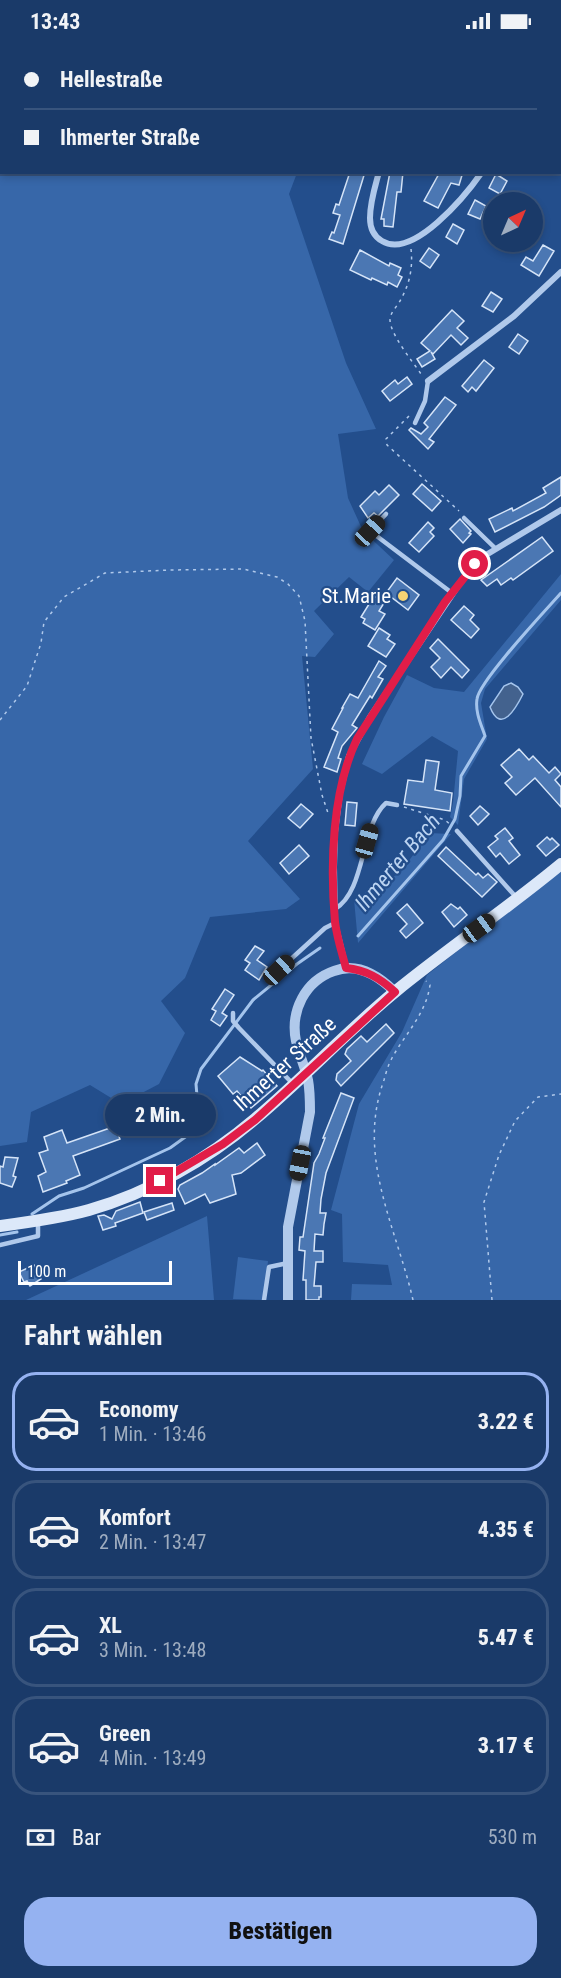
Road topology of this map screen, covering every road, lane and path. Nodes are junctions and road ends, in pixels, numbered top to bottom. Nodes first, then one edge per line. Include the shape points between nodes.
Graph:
1 (379, 174) edge
2 (480, 174) edge
3 (411, 242) junction
4 (561, 272) edge
5 (428, 381) junction
6 (405, 420) dead end
7 (414, 423) dead end
8 (561, 510) edge
9 (386, 514) dead end
10 (464, 516) joint
11 (495, 548) junction
12 (452, 593) junction
13 (0, 720) edge
14 (397, 805) joint
15 (328, 813) dead end
16 (446, 820) dead end
17 (457, 831) dead end
18 (561, 864) edge
19 (518, 899) junction
20 (335, 909) junction
21 (335, 923) junction
22 (346, 968) junction
23 (279, 970) dead end
24 (430, 985) dead end
25 (395, 992) junction
26 (233, 1013) dead end
27 (293, 1084) junction
28 (561, 1094) edge
29 (38, 1221) junction
30 (0, 1226) edge
31 (0, 1245) edge
32 (288, 1263) junction
33 (264, 1300) edge
34 (288, 1300) edge
35 (413, 1300) edge
36 (492, 1300) edge

1 - 3 street via 371,206 372,232 391,245
2 - 3 street via 431,228
3 - 5 path via 410,279 390,321
4 - 5 street via 514,316
5 - 7 lane via 425,401
6 - 10 path via 386,439 387,444
8 - 11 street
9 - 12 lane via 370,531
10 - 11 lane
11 - 12 street via 475,564
12 - 20 street via 370,717 349,756 335,832
13 - 15 path via 27,686 44,622 64,597 105,573 243,570 277,576 298,596 305,621 311,738
14 - 16 path
14 - 20 lane via 386,803 380,808 359,870 343,902
17 - 19 lane
18 - 19 main road, Ihmerter Straße
19 - 25 main road, Ihmerter Straße
20 - 21 street
21 - 22 street
21 - 23 lane
22 - 25 street via 370,973
22 - 32 street via 320,977 304,993 297,1011 296,1040 308,1079 310,1112 288,1227
24 - 35 path via 418,1018 391,1060 374,1123 380,1189
25 - 27 main road, Ihmerter Straße
26 - 27 lane via 238,1028
27 - 29 main road, Ihmerter Straße via 223,1144 160,1181 93,1209
28 - 36 path via 538,1097 515,1121 499,1155 484,1202
29 - 30 main road, Ihmerter Straße
29 - 31 lane via 38,1236
32 - 33 lane via 269,1267
32 - 34 street

